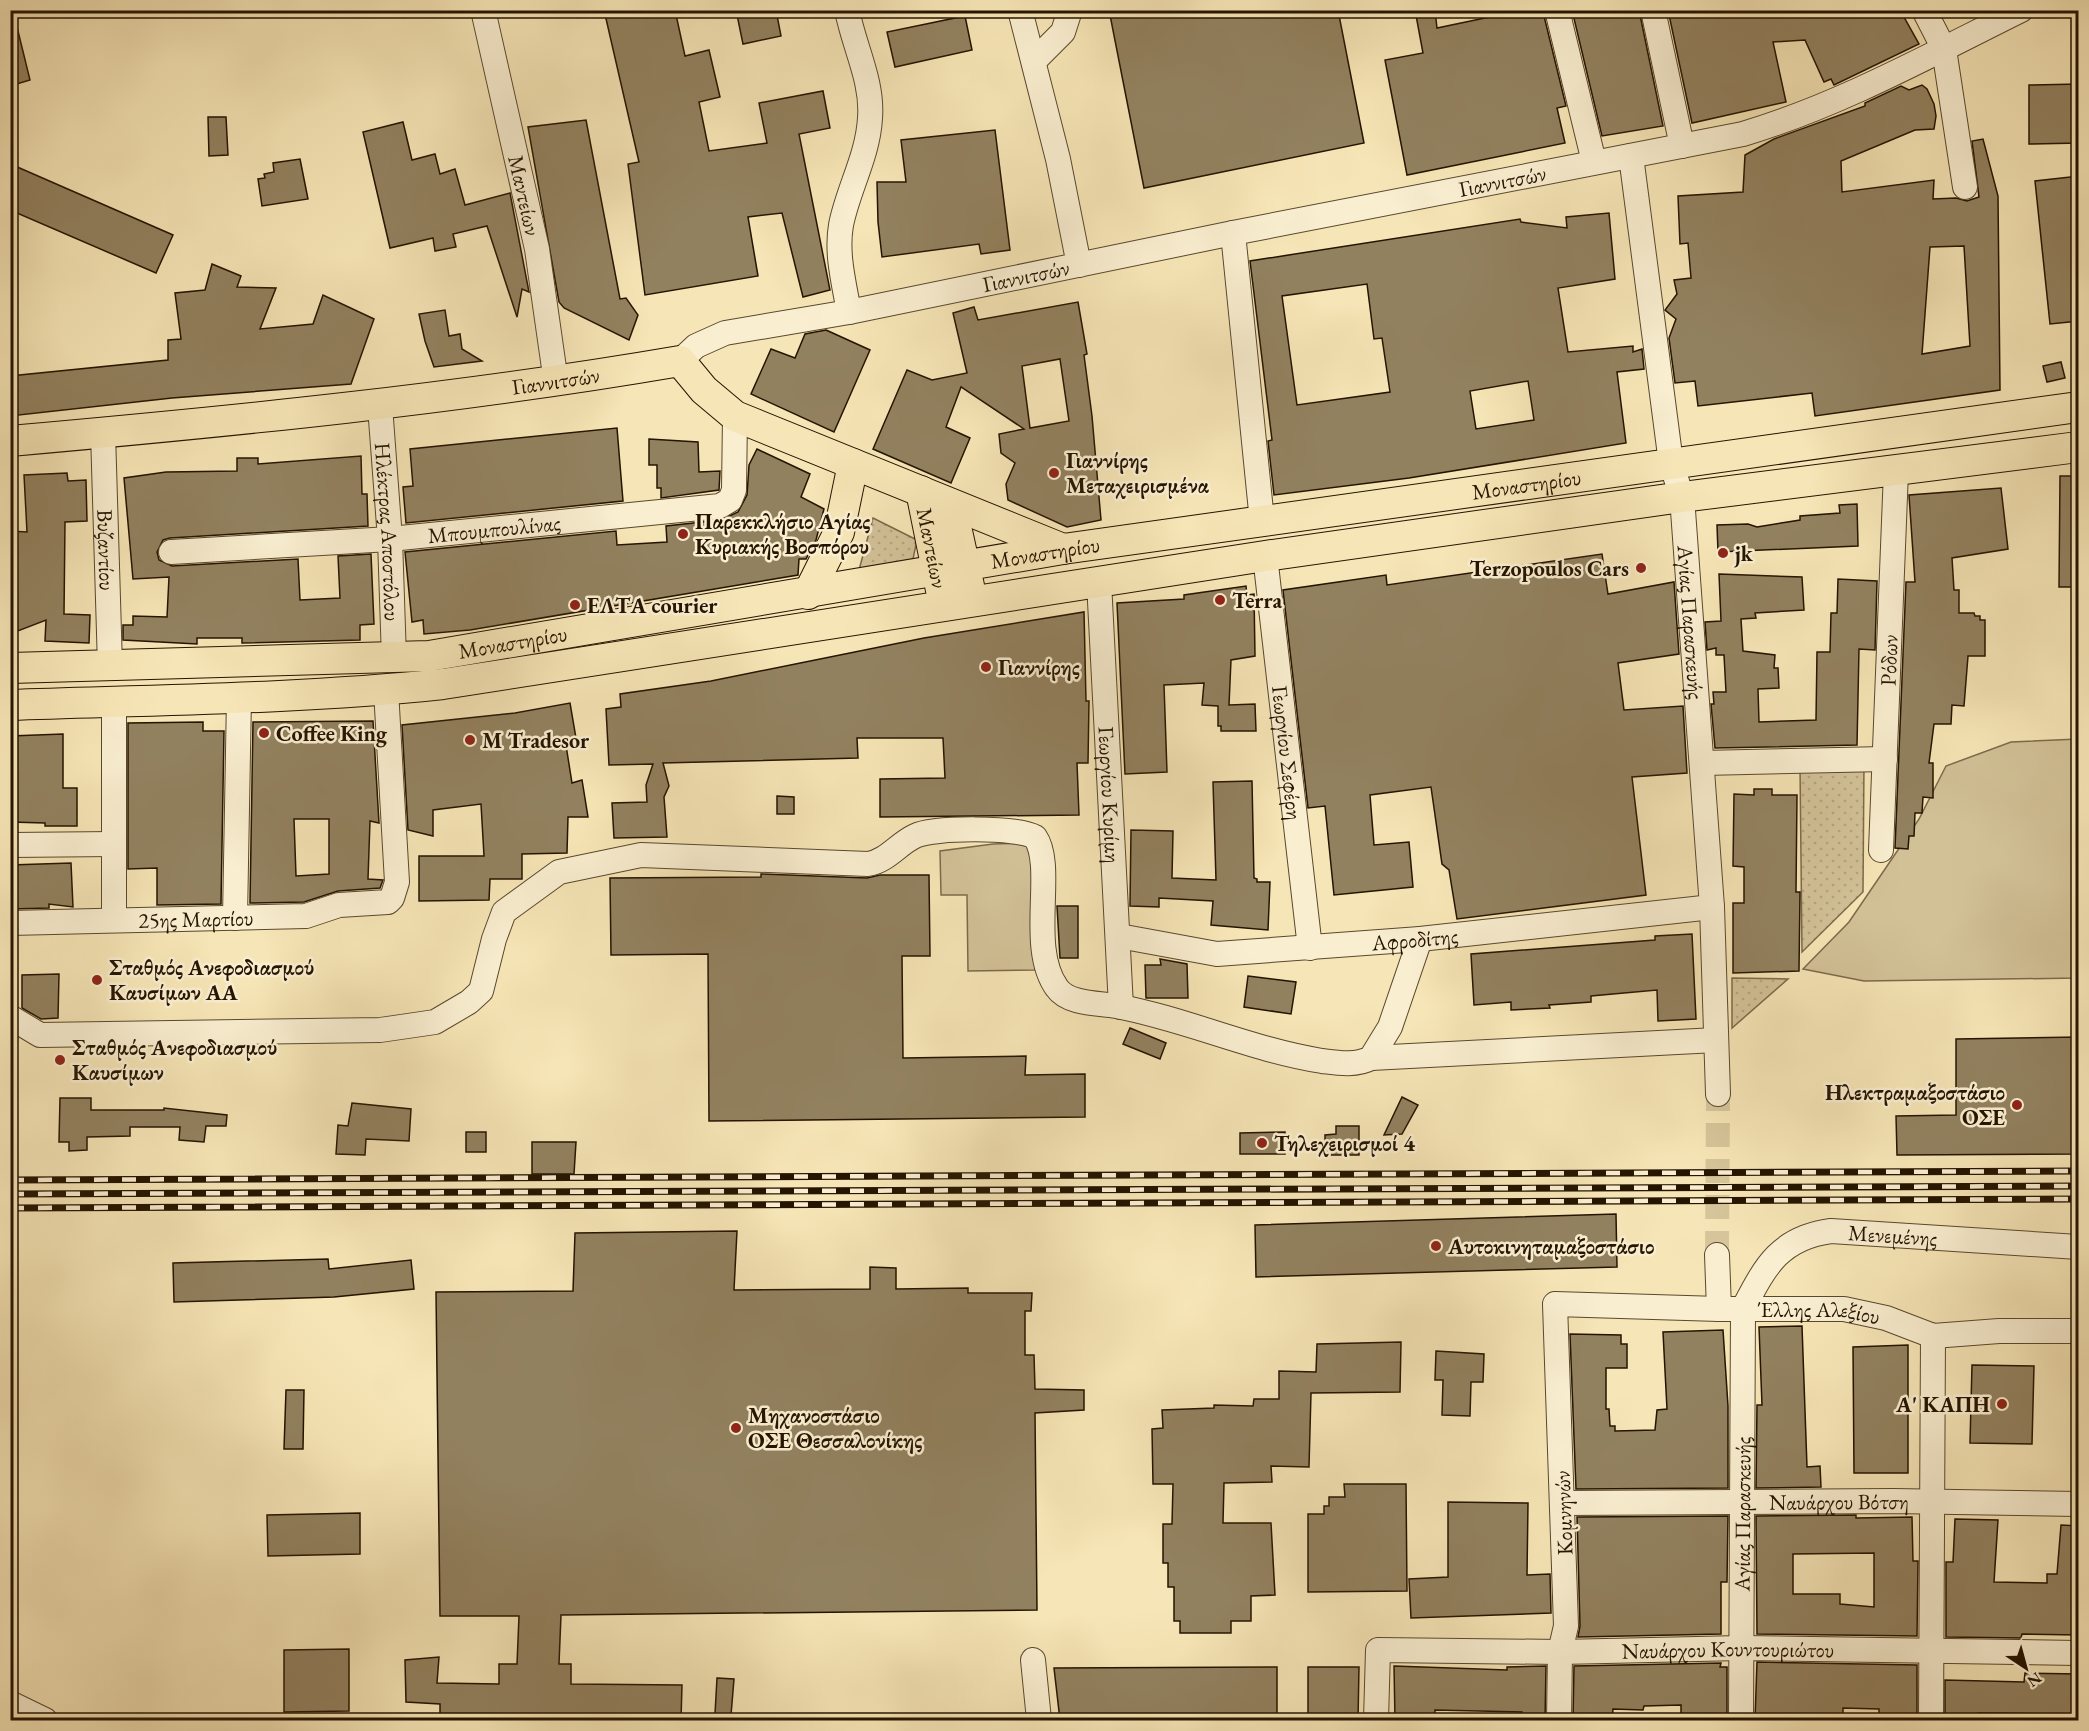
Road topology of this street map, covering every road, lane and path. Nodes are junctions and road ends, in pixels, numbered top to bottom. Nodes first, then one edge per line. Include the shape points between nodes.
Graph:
1 (483, 10) edge
2 (847, 10) edge
3 (1020, 10) edge
4 (1071, 10) edge
5 (1557, 10) edge
6 (1653, 10) edge
7 (1924, 10) edge
8 (2021, 10) edge
9 (1944, 49) junction
10 (1034, 61) junction
11 (1682, 146) junction
12 (1631, 156) junction
13 (1594, 162) junction
14 (1965, 187) dead end
15 (1233, 233) junction
16 (1079, 264) junction
17 (849, 312) junction
18 (680, 361) junction
19 (556, 382) junction
20 (380, 406) junction
21 (2079, 407) edge
22 (735, 416) junction
23 (103, 433) junction
24 (759, 433) dead end
25 (10, 441) edge
26 (795, 447) dead end
27 (2079, 447) edge
28 (1671, 463) junction
29 (853, 464) junction
30 (1896, 471) junction
31 (921, 491) junction
32 (1682, 497) junction
33 (951, 504) junction
34 (1262, 520) junction
35 (390, 539) junction
36 (1063, 549) junction
37 (171, 552) dead end
38 (1265, 556) junction
39 (951, 570) junction
40 (1099, 582) junction
41 (808, 594) junction
42 (958, 603) junction
43 (394, 659) junction
44 (110, 666) junction
45 (10, 668) edge
46 (387, 690) junction
47 (239, 697) junction
48 (114, 702) junction
49 (10, 705) edge
50 (1885, 759) junction
51 (1703, 763) junction
52 (114, 844) junction
53 (10, 845) edge
54 (1881, 850) dead end
55 (1712, 907) junction
56 (235, 918) junction
57 (114, 921) junction
58 (10, 923) edge
59 (1119, 936) junction
60 (1420, 939) junction
61 (1310, 948) junction
62 (1121, 1007) junction
63 (10, 1017) edge
64 (1716, 1040) junction
65 (1371, 1058) junction
66 (1718, 1094) tunnel mouth
67 (2079, 1247) edge
68 (1718, 1255) tunnel mouth
69 (1555, 1304) joint
70 (1719, 1309) junction
71 (1743, 1309) junction
72 (2079, 1331) edge
73 (1933, 1336) junction
74 (1932, 1502) junction
75 (1563, 1503) junction
76 (1742, 1503) junction
77 (2079, 1504) edge
78 (1742, 1648) junction
79 (1932, 1651) junction
80 (1560, 1652) junction
81 (2079, 1653) edge
82 (1033, 1660) dead end
83 (10, 1703) edge
84 (45, 1720) edge
85 (1039, 1720) edge
86 (1376, 1720) edge
87 (1559, 1720) edge
88 (1741, 1720) edge
89 (1931, 1720) edge

1 - 19 street, Μαντείων via 537,249
2 - 17 street via 867,79 870,118 839,243
3 - 10 street
4 - 10 street via 1063,33
5 - 13 street
6 - 11 street
7 - 9 street
8 - 9 street, Γιαννιτσών
9 - 11 street, Γιαννιτσών via 1780,123
9 - 14 street
10 - 16 street
11 - 12 street, Γιαννιτσών
12 - 13 street, Γιαννιτσών
12 - 28 street, Αγίας Παρασκευής
13 - 15 street, Γιαννιτσών
15 - 16 street, Γιαννιτσών
15 - 34 street
16 - 17 street, Γιαννιτσών
17 - 18 street, Γιαννιτσών via 725,333 696,346
18 - 19 main road, Γιαννιτσών
18 - 22 main road, Μαντείων via 704,390
19 - 20 main road, Γιαννιτσών
20 - 23 main road, Γιαννιτσών
20 - 35 street, Ηλέκτρας Αποστόλου
21 - 28 main road, Μοναστηρίου
22 - 29 main road, Μαντείων
22 - 35 street, Μπουμπουλίνας via 734,490 725,504
23 - 25 main road, Γιαννιτσών
23 - 44 street, Βυζαντίου
24 - 26 street via 764,442 788,452
27 - 30 main road, Μοναστηρίου
28 - 32 street, Αγίας Παρασκευής
28 - 34 main road, Μοναστηρίου
29 - 31 main road, Μαντείων
29 - 41 main road via 839,532
30 - 32 main road, Μοναστηρίου
30 - 50 street, Ρόδων
31 - 33 main road, Μαντείων
31 - 39 main road, Μαντείων
32 - 38 main road, Μοναστηρίου
32 - 51 street, Αγίας Παρασκευής
33 - 36 main road
33 - 39 main road, Μαντείων
34 - 36 main road, Μοναστηρίου
35 - 37 street, Μπουμπουλίνας
35 - 43 street, Ηλέκτρας Αποστόλου
36 - 39 main road, Μοναστηρίου
38 - 40 main road, Μοναστηρίου
38 - 61 street, Γεωργίου Σεφέρη
39 - 41 main road, Μοναστηρίου
39 - 42 main road, Μαντείων
40 - 42 main road, Μοναστηρίου
40 - 59 street, Γεωργίου Κυρίμη
41 - 43 main road, Μοναστηρίου
42 - 46 main road, Μοναστηρίου
43 - 44 main road, Μοναστηρίου
44 - 45 main road, Μοναστηρίου
46 - 47 main road, Μοναστηρίου
46 - 56 street, 25ης Μαρτίου via 397,882 392,898 380,904 339,905 306,916
47 - 48 main road, Μοναστηρίου
47 - 56 street
48 - 49 main road, Μοναστηρίου
48 - 52 street
50 - 51 street
50 - 54 street, Ρόδων
51 - 55 street, Αγίας Παρασκευής
52 - 53 street
52 - 57 street
55 - 60 street, Αφροδίτης
55 - 64 street, Αγίας Παρασκευής
56 - 57 street, 25ης Μαρτίου
57 - 58 street, 25ης Μαρτίου
59 - 61 street, Αφροδίτης via 1217,954
59 - 62 street, Γεωργίου Κυρίμη
60 - 61 street, Αφροδίτης
60 - 65 street via 1390,1027
62 - 63 street via 1067,997 1055,986 1043,945 1040,848 1035,837 1028,833 925,833 868,864 640,855 559,872 504,912 481,992 435,1022 380,1030 40,1035
62 - 65 street via 1308,1058 1353,1063
64 - 65 street
64 - 66 street, Αγίας Παρασκευής
67 - 71 street, Μενεμένης via 1822,1232 1801,1238 1778,1253
68 - 70 street
69 - 70 street, Έλλης Αλεξίου
69 - 75 street, Κομνηνών
70 - 71 street, Έλλης Αλεξίου
71 - 73 street, Έλλης Αλεξίου via 1851,1310
71 - 76 street, Αγίας Παρασκευής
72 - 73 street, Έλλης Αλεξίου
73 - 74 street
74 - 76 street, Ναυάρχου Βότση
74 - 77 street, Ναυάρχου Βότση
74 - 79 street
75 - 76 street, Ναυάρχου Βότση
75 - 80 street, Κομνηνών via 1566,1626
76 - 78 street, Αγίας Παρασκευής
78 - 79 street, Ναυάρχου Κουντουριώτου
78 - 80 street, Ναυάρχου Κουντουριώτου
78 - 88 street, Αγίας Παρασκευής
79 - 81 street, Ναυάρχου Κουντουριώτου
79 - 89 street
80 - 86 street, Ναυάρχου Κουντουριώτου via 1378,1650
80 - 87 street, Κομνηνών
82 - 85 street
83 - 84 street

